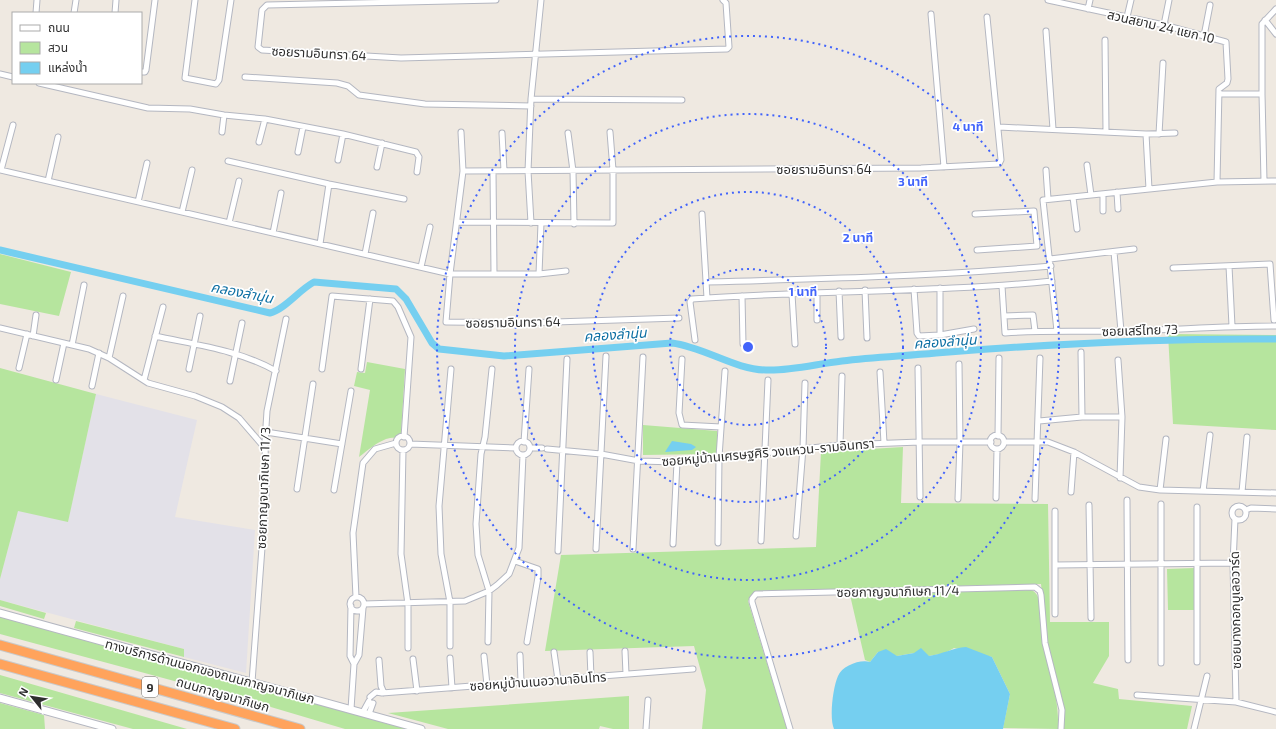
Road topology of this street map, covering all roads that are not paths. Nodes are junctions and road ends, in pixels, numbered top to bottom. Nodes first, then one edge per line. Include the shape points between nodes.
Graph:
1 (37, 0) edge
2 (76, 0) edge
3 (116, 0) edge
4 (155, 0) edge
5 (195, 0) edge
6 (231, 0) edge
7 (496, 0) edge
8 (541, 0) edge
9 (724, 0) edge
10 (1049, 0) edge
11 (1090, 0) edge
12 (1131, 0) edge
13 (1169, 0) edge
14 (1210, 5) dead end
15 (1088, 9) junction
16 (1276, 9) edge
17 (36, 12) edge
18 (74, 12) edge
19 (115, 12) edge
20 (931, 14) dead end
21 (987, 17) dead end
22 (1127, 17) junction
23 (1265, 20) junction
24 (1164, 25) junction
25 (1046, 31) dead end
26 (1276, 34) edge
27 (1204, 36) junction
28 (1105, 40) dead end
29 (535, 55) junction
30 (1164, 63) dead end
31 (142, 72) edge
32 (0, 74) edge
33 (245, 76) dead end
34 (12, 77) edge
35 (43, 84) edge
36 (1219, 94) junction
37 (1262, 94) junction
38 (531, 99) junction
39 (682, 100) dead end
40 (531, 106) junction
41 (224, 115) junction
42 (265, 119) junction
43 (13, 125) dead end
44 (303, 127) junction
45 (999, 127) junction
46 (1053, 129) junction
47 (1106, 131) junction
48 (222, 132) dead end
49 (461, 132) dead end
50 (610, 132) dead end
51 (502, 133) dead end
52 (1175, 133) dead end
53 (343, 134) junction
54 (568, 134) dead end
55 (1146, 134) junction
56 (1159, 134) junction
57 (58, 137) dead end
58 (259, 142) dead end
59 (382, 143) junction
60 (298, 152) dead end
61 (338, 160) dead end
62 (228, 161) dead end
63 (147, 163) dead end
64 (1087, 165) dead end
65 (377, 167) dead end
66 (944, 167) junction
67 (0, 170) edge
68 (192, 170) dead end
69 (463, 170) junction
70 (573, 170) junction
71 (613, 170) junction
72 (1046, 170) dead end
73 (493, 171) junction
74 (504, 171) junction
75 (528, 171) junction
76 (417, 172) dead end
77 (48, 181) junction
78 (239, 181) dead end
79 (1264, 181) junction
80 (1276, 181) edge
81 (1217, 182) junction
82 (329, 184) junction
83 (1149, 189) junction
84 (1117, 192) junction
85 (281, 193) dead end
86 (1103, 194) junction
87 (1091, 195) junction
88 (1072, 197) junction
89 (404, 199) dead end
90 (1048, 199) junction
91 (138, 202) junction
92 (1118, 209) dead end
93 (1104, 211) dead end
94 (182, 212) junction
95 (373, 213) dead end
96 (702, 214) dead end
97 (974, 214) dead end
98 (457, 222) junction
99 (492, 222) junction
100 (229, 223) junction
101 (531, 223) junction
102 (541, 223) junction
103 (574, 224) junction
104 (430, 227) dead end
105 (1077, 229) dead end
106 (273, 233) junction
107 (320, 244) junction
108 (1048, 244) junction
109 (1037, 246) junction
110 (977, 250) dead end
111 (1134, 250) dead end
112 (1114, 252) junction
113 (366, 254) junction
114 (1050, 259) junction
115 (1051, 266) junction
116 (1229, 266) junction
117 (421, 267) junction
118 (1173, 268) dead end
119 (566, 270) dead end
120 (450, 274) junction
121 (494, 274) junction
122 (539, 274) junction
123 (1052, 281) junction
124 (706, 282) junction
125 (84, 285) dead end
126 (1002, 286) junction
127 (940, 288) junction
128 (914, 289) junction
129 (865, 290) junction
130 (839, 292) junction
131 (817, 293) junction
132 (792, 294) junction
133 (123, 296) dead end
134 (742, 296) junction
135 (707, 298) junction
136 (370, 299) junction
137 (163, 307) dead end
138 (36, 314) dead end
139 (200, 316) dead end
140 (1004, 316) junction
141 (679, 318) dead end
142 (286, 319) dead end
143 (817, 320) dead end
144 (1274, 320) dead end
145 (242, 323) dead end
146 (1232, 326) junction
147 (1276, 326) edge
148 (0, 328) edge
149 (974, 329) dead end
150 (1035, 331) junction
151 (1057, 331) junction
152 (1121, 331) junction
153 (30, 335) junction
154 (940, 335) junction
155 (155, 336) junction
156 (841, 337) dead end
157 (867, 338) dead end
158 (695, 340) dead end
159 (64, 343) junction
160 (194, 344) junction
161 (743, 344) dead end
162 (794, 344) dead end
163 (72, 345) junction
164 (1081, 352) dead end
165 (235, 353) junction
166 (99, 354) junction
167 (606, 356) dead end
168 (643, 357) dead end
169 (109, 358) junction
170 (999, 358) dead end
171 (1040, 358) dead end
172 (567, 359) dead end
173 (682, 359) dead end
174 (1118, 360) dead end
175 (959, 364) dead end
176 (19, 368) dead end
177 (529, 368) dead end
178 (918, 368) dead end
179 (189, 369) dead end
180 (322, 369) dead end
181 (361, 369) dead end
182 (451, 369) dead end
183 (492, 369) dead end
184 (276, 371) junction
185 (725, 371) dead end
186 (880, 372) dead end
187 (842, 376) dead end
188 (56, 380) dead end
189 (144, 380) junction
190 (768, 380) dead end
191 (230, 381) dead end
192 (805, 383) dead end
193 (313, 384) dead end
194 (92, 386) dead end
195 (351, 391) dead end
196 (1082, 417) junction
197 (1122, 417) junction
198 (1039, 421) junction
199 (721, 427) junction
200 (266, 432) junction
201 (1210, 435) dead end
202 (998, 436) junction
203 (404, 437) junction
204 (305, 438) junction
205 (1247, 438) dead end
206 (1166, 439) dead end
207 (524, 442) junction
208 (920, 442) junction
209 (960, 442) junction
210 (990, 442) junction
211 (1004, 442) junction
212 (396, 443) junction
213 (884, 443) junction
214 (1037, 443) junction
215 (342, 444) junction
216 (410, 444) junction
217 (444, 445) junction
218 (840, 445) junction
219 (483, 447) junction
220 (265, 448) junction
221 (516, 448) junction
222 (530, 448) junction
223 (803, 448) junction
224 (997, 449) junction
225 (403, 450) junction
226 (563, 451) junction
227 (763, 452) junction
228 (1074, 452) junction
229 (601, 454) junction
230 (523, 455) junction
231 (719, 457) junction
232 (639, 461) junction
233 (677, 462) junction
234 (1120, 478) junction
235 (297, 489) dead end
236 (334, 490) dead end
237 (1160, 490) junction
238 (1203, 491) junction
239 (1071, 492) dead end
240 (1242, 492) junction
241 (1276, 493) edge
242 (920, 497) dead end
243 (996, 498) dead end
244 (958, 499) dead end
245 (1035, 500) dead end
246 (1128, 500) dead end
247 (1161, 504) dead end
248 (1089, 505) dead end
249 (1197, 508) dead end
250 (1276, 509) edge
251 (1246, 510) junction
252 (1054, 511) dead end
253 (1235, 519) junction
254 (796, 536) dead end
255 (761, 541) dead end
256 (718, 543) dead end
257 (673, 544) dead end
258 (596, 549) dead end
259 (633, 549) dead end
260 (558, 551) dead end
261 (515, 561) junction
262 (1233, 563) junction
263 (1090, 564) junction
264 (1128, 564) junction
265 (1161, 564) junction
266 (1197, 564) junction
267 (1055, 565) junction
268 (489, 591) junction
269 (356, 597) junction
270 (450, 602) junction
271 (408, 604) junction
272 (351, 606) junction
273 (363, 606) junction
274 (0, 613) edge
275 (1055, 614) dead end
276 (1091, 618) dead end
277 (488, 642) dead end
278 (527, 642) dead end
279 (0, 645) edge
280 (450, 646) dead end
281 (408, 648) dead end
282 (625, 651) dead end
283 (554, 652) dead end
284 (590, 652) dead end
285 (520, 655) dead end
286 (484, 656) dead end
287 (450, 658) dead end
288 (413, 659) dead end
289 (379, 660) dead end
290 (1128, 660) dead end
291 (1197, 662) dead end
292 (1161, 663) dead end
293 (0, 664) edge
294 (354, 664) junction
295 (693, 669) dead end
296 (626, 674) junction
297 (1207, 676) dead end
298 (592, 677) junction
299 (558, 680) junction
300 (252, 682) junction
301 (521, 682) junction
302 (487, 685) junction
303 (452, 688) junction
304 (416, 691) junction
305 (383, 693) junction
306 (1137, 695) dead end
307 (0, 698) edge
308 (648, 700) dead end
309 (1201, 701) junction
310 (1236, 702) junction
311 (351, 709) junction
312 (1276, 712) edge
313 (366, 713) junction
314 (112, 729) edge
315 (235, 729) edge
316 (300, 729) edge
317 (421, 729) edge
318 (646, 729) edge
319 (790, 729) edge
320 (1061, 729) edge
321 (1194, 729) edge

1 - 17 street
2 - 18 street
3 - 19 street
4 - 31 street via 146,70
5 - 6 street via 185,78 216,84 219,80
7 - 29 street, ซอยรามอินทรา 64 via 267,5 262,10 258,46 262,50 401,58
8 - 29 street
9 - 29 street, ซอยรามอินทรา 64 via 729,48
10 - 15 street, สวนสยาม 24 แยก 10
11 - 15 street
12 - 22 street
13 - 24 street
14 - 27 street
15 - 22 street, สวนสยาม 24 แยก 10
16 - 23 street
20 - 66 street
21 - 45 street
22 - 24 street, สวนสยาม 24 แยก 10
23 - 26 street
23 - 37 street via 1262,24
24 - 27 street, สวนสยาม 24 แยก 10
25 - 46 street
27 - 36 street, สวนสยาม 24 แยก 10 via 1226,42 1228,79 1220,88
28 - 47 street
29 - 38 street
30 - 56 street
32 - 34 street
33 - 40 street via 337,83 348,86 359,95 425,104
35 - 41 street via 148,108 190,109
36 - 37 street
36 - 81 street, สวนสยาม 24 แยก 10
37 - 79 street
38 - 39 street
38 - 40 street
40 - 75 street
41 - 42 street
41 - 48 street
42 - 44 street
42 - 58 street
43 - 67 street
44 - 53 street
44 - 60 street
45 - 46 street
45 - 66 street, ซอยรามอินทรา 64 via 999,164
46 - 47 street
47 - 55 street
49 - 69 street
50 - 71 street
51 - 74 street
52 - 56 street
53 - 59 street
53 - 61 street
54 - 70 street
55 - 56 street
55 - 83 street
57 - 77 street
59 - 65 street
59 - 76 street via 416,152 419,157
62 - 82 street
63 - 91 street
64 - 87 street
66 - 71 street, ซอยรามอินทรา 64
67 - 77 street
68 - 94 street
69 - 73 street, ซอยรามอินทรา 64
69 - 98 street, ซอยรามอินทรา 64
70 - 71 street, ซอยรามอินทรา 64
70 - 75 street, ซอยรามอินทรา 64
70 - 103 street
71 - 103 street via 613,223
72 - 90 street
73 - 74 street, ซอยรามอินทรา 64
73 - 99 street
74 - 75 street, ซอยรามอินทรา 64
75 - 101 street
77 - 91 street
78 - 100 street
79 - 80 street
79 - 81 street
81 - 83 street
82 - 89 street
82 - 107 street
83 - 84 street
84 - 86 street
84 - 92 street
85 - 106 street
86 - 87 street
86 - 93 street
87 - 88 street
88 - 90 street
88 - 105 street
90 - 108 street via 1042,201
91 - 94 street
94 - 100 street
95 - 113 street
96 - 124 street
97 - 109 street via 1034,211
98 - 99 street
98 - 120 street, ซอยรามอินทรา 64
99 - 101 street
99 - 121 street
100 - 106 street
101 - 102 street
102 - 103 street
102 - 122 street
104 - 117 street
106 - 107 street
107 - 113 street
108 - 109 street
108 - 114 street
109 - 110 street
111 - 112 street
112 - 114 street
112 - 152 street
113 - 117 street
114 - 115 street
115 - 123 street
115 - 124 street via 966,274
116 - 118 street
116 - 144 street via 1270,264
116 - 146 street
117 - 120 street
119 - 122 street
120 - 121 street
120 - 141 street, ซอยรามอินทรา 64 via 444,321 448,323
121 - 122 street
123 - 126 street
123 - 151 street
124 - 135 street
125 - 163 street
126 - 127 street
126 - 140 street
127 - 128 street
127 - 154 street
128 - 129 street
128 - 154 street via 919,336
129 - 130 street
129 - 157 street
130 - 131 street
130 - 156 street
131 - 132 street
131 - 143 street
132 - 134 street
132 - 162 street
133 - 169 street
134 - 135 street
134 - 161 street
135 - 158 street via 690,300
136 - 180 street via 332,296
136 - 181 street
136 - 203 street via 393,301 411,337
137 - 155 street
138 - 153 street
139 - 160 street
140 - 150 street via 1033,315
140 - 150 street, ซอยเสรีไทย 73 via 1005,333
142 - 184 street, ซอยกาญจนาภิเษก 11/3
145 - 165 street
146 - 147 street, ซอยเสรีไทย 73
146 - 152 street, ซอยเสรีไทย 73
148 - 153 street
149 - 154 street
150 - 151 street, ซอยเสรีไทย 73
151 - 152 street, ซอยเสรีไทย 73
153 - 159 street
153 - 176 street
155 - 160 street
155 - 189 street
159 - 163 street
159 - 188 street
160 - 165 street
160 - 179 street
163 - 166 street
164 - 196 street
165 - 184 street via 261,362
165 - 191 street
166 - 169 street
166 - 194 street
167 - 229 street
168 - 232 street
169 - 189 street
170 - 202 street
171 - 198 street
172 - 226 street
173 - 199 street via 679,413 682,425
174 - 197 street
175 - 209 street
177 - 207 street
178 - 208 street
182 - 217 street
183 - 219 street
184 - 200 street, ซอยกาญจนาภิเษก 11/3 via 267,411
185 - 199 street
186 - 213 street
187 - 218 street
189 - 220 street via 222,407 238,418
190 - 227 street
192 - 223 street
193 - 204 street
195 - 215 street
196 - 197 street
196 - 198 street
197 - 234 street
198 - 214 street
199 - 231 street
200 - 204 street
200 - 220 street, ซอยกาญจนาภิเษก 11/3
201 - 238 street
202 - 210 street
202 - 211 street
203 - 212 street
203 - 216 street
204 - 215 street
204 - 235 street
205 - 240 street
206 - 237 street
207 - 221 street
207 - 222 street
208 - 209 street, ซอยหมู่บ้านเศรษฐศิริ วงแหวน-รามอินทรา
208 - 213 street, ซอยหมู่บ้านเศรษฐศิริ วงแหวน-รามอินทรา
208 - 242 street
209 - 210 street, ซอยหมู่บ้านเศรษฐศิริ วงแหวน-รามอินทรา
209 - 244 street
210 - 224 street
211 - 214 street
211 - 224 street via 1002,448
212 - 225 street
212 - 269 street via 375,449 363,463 353,533
213 - 218 street, ซอยหมู่บ้านเศรษฐศิริ วงแหวน-รามอินทรา
214 - 228 street via 1048,442
214 - 245 street
215 - 236 street
216 - 217 street
216 - 225 street
217 - 219 street
217 - 270 street via 440,506 441,554
218 - 223 street, ซอยหมู่บ้านเศรษฐศิริ วงแหวน-รามอินทรา
219 - 221 street
219 - 268 street via 476,524 478,555
220 - 300 street, ซอยกาญจนาภิเษก 11/3 via 266,494
221 - 230 street via 519,454
222 - 226 street, ซอยหมู่บ้านเศรษฐศิริ วงแหวน-รามอินทรา
222 - 230 street via 529,452
223 - 227 street, ซอยหมู่บ้านเศรษฐศิริ วงแหวน-รามอินทรา
223 - 254 street
224 - 243 street
225 - 271 street via 401,554
226 - 229 street, ซอยหมู่บ้านเศรษฐศิริ วงแหวน-รามอินทรา
226 - 260 street
227 - 231 street, ซอยหมู่บ้านเศรษฐศิริ วงแหวน-รามอินทรา
227 - 255 street
228 - 234 street
228 - 239 street
229 - 232 street, ซอยหมู่บ้านเศรษฐศิริ วงแหวน-รามอินทรา
229 - 258 street
230 - 261 street via 519,548
231 - 233 street, ซอยหมู่บ้านเศรษฐศิริ วงแหวน-รามอินทรา
231 - 256 street
232 - 233 street, ซอยหมู่บ้านเศรษฐศิริ วงแหวน-รามอินทรา
232 - 259 street
233 - 257 street
234 - 237 street via 1139,487
237 - 238 street
238 - 240 street
240 - 241 street
246 - 264 street
247 - 265 street
248 - 263 street
249 - 266 street
250 - 251 street
251 - 253 street via 1244,518
251 - 253 street via 1240,506 1236,507 1233,513
252 - 267 street
253 - 262 street, ซอยบางกอกบูเลอวาร์ด
261 - 268 street via 509,574
261 - 278 street via 538,569
262 - 266 street
262 - 310 street, ซอยบางกอกบูเลอวาร์ด
263 - 264 street
263 - 267 street
263 - 276 street
264 - 265 street
264 - 290 street
265 - 266 street
265 - 292 street
266 - 291 street
267 - 275 street
268 - 270 street via 465,601
268 - 277 street
269 - 272 street
269 - 273 street via 362,599
270 - 271 street
270 - 280 street
271 - 273 street
271 - 281 street
272 - 273 street via 355,610
272 - 294 street via 350,656
273 - 294 street via 359,656
274 - 300 main road, ทางบริการด้านนอกของถนนกาญจนาภิเษก
279 - 316 highway, ถนนกาญจนาภิเษก / 9
282 - 296 street
283 - 299 street
284 - 298 street
285 - 301 street
286 - 302 street
287 - 303 street
288 - 304 street
289 - 305 street
293 - 315 highway, 9
294 - 311 street
295 - 296 street, ซอยหมู่บ้านเนอวานาอินโทร
296 - 298 street, ซอยหมู่บ้านเนอวานาอินโทร
297 - 309 street
298 - 299 street, ซอยหมู่บ้านเนอวานาอินโทร
299 - 301 street, ซอยหมู่บ้านเนอวานาอินโทร
300 - 311 main road, ทางบริการด้านนอกของถนนกาญจนาภิเษก
301 - 302 street, ซอยหมู่บ้านเนอวานาอินโทร
302 - 303 street, ซอยหมู่บ้านเนอวานาอินโทร
303 - 304 street, ซอยหมู่บ้านเนอวานาอินโทร
304 - 305 street, ซอยหมู่บ้านเนอวานาอินโทร
305 - 313 street via 372,700
306 - 309 street
307 - 314 main road
308 - 318 street
309 - 310 street
309 - 321 street
310 - 312 street
311 - 313 main road, ทางบริการด้านนอกของถนนกาญจนาภิเษก
313 - 317 main road, ทางบริการด้านนอกของถนนกาญจนาภิเษก
319 - 320 street, ซอยกาญจนาภิเษก 11/4 via 752,602 756,594 1035,587 1040,590 1041,595 1045,643 1062,710

